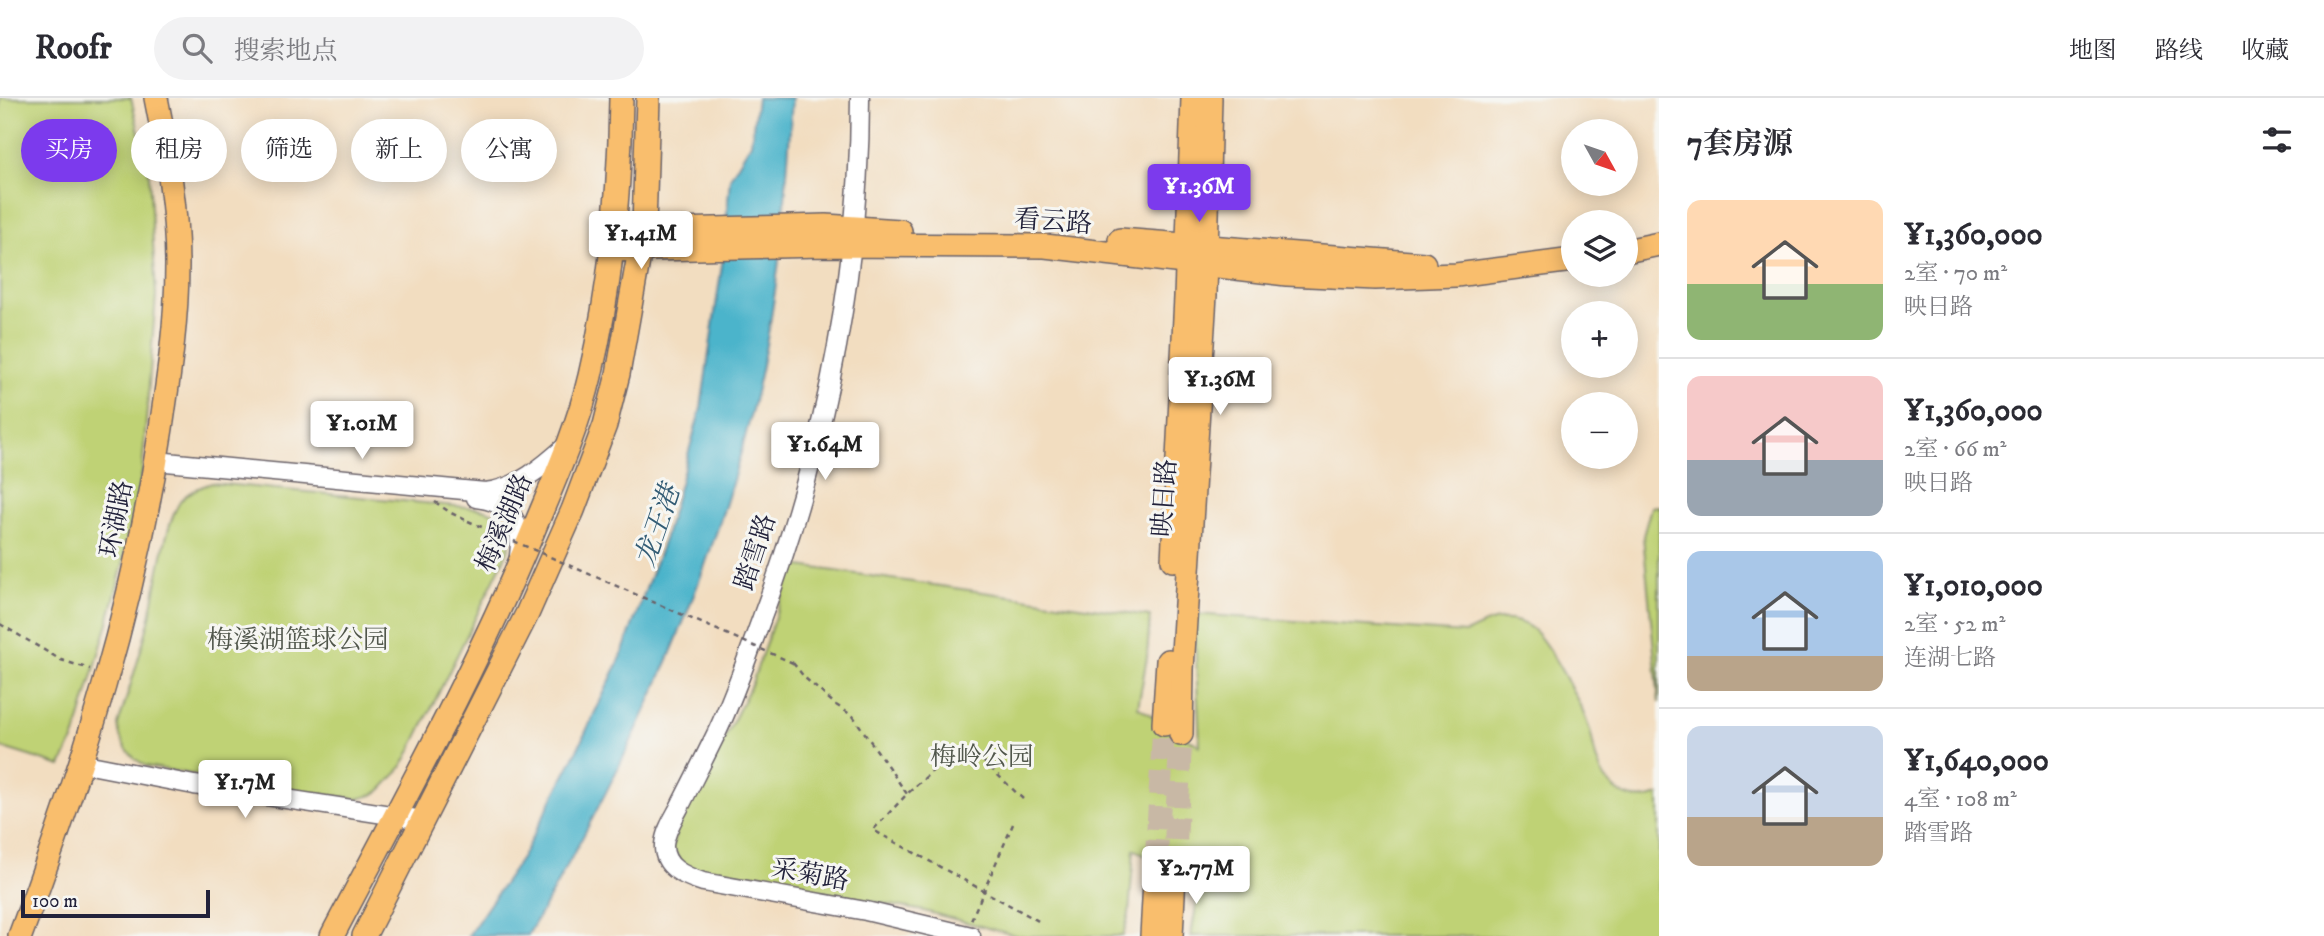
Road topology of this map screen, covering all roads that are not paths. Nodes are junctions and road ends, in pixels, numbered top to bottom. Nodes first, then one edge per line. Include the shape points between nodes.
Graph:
1 (156, 98) edge
2 (169, 98) edge
3 (621, 98) edge
4 (648, 98) edge
5 (854, 98) edge
6 (860, 98) edge
7 (1193, 98) edge
8 (1210, 98) edge
9 (614, 225) junction
10 (1659, 236) edge
11 (842, 237) junction
12 (642, 238) junction
13 (1638, 240) edge
14 (1659, 244) edge
15 (1638, 248) edge
16 (610, 250) junction
17 (1561, 253) edge
18 (1197, 255) junction
19 (1561, 262) edge
20 (567, 445) junction
21 (162, 467) junction
22 (516, 573) junction
23 (1172, 729) tunnel mouth
24 (86, 768) junction
25 (392, 820) junction
26 (420, 824) junction
27 (662, 838) junction
28 (968, 935) edge
29 (20, 936) edge
30 (34, 936) edge
31 (332, 936) edge
32 (364, 936) edge
33 (943, 936) edge
34 (1152, 936) edge
35 (1171, 936) edge

1 - 21 main road, 环湖路 via 174,211 177,264
2 - 21 main road, 环湖路 via 185,192 190,283 186,343
3 - 9 main road, 梅溪湖路
4 - 12 main road
5 - 11 street, 踏雪路
6 - 11 street, 踏雪路
7 - 18 main road, 映日路
8 - 18 main road, 映日路
9 - 12 main road
9 - 16 main road, 梅溪湖路
10 - 13 main road
11 - 12 main road, 看云路
11 - 18 main road, 看云路 via 878,231 1016,233
11 - 27 street, 踏雪路 via 832,338 786,525 728,689
12 - 16 main road
12 - 26 main road via 605,425 527,614
14 - 15 main road
16 - 20 main road, 梅溪湖路 via 589,378
17 - 18 main road, 看云路 via 1446,266
18 - 19 main road, 看云路 via 1287,274 1375,278 1456,275
18 - 23 main road, 映日路 via 1182,669
20 - 21 street via 526,477 485,492
20 - 22 main road, 梅溪湖路
21 - 22 street via 486,499 504,508 517,523
21 - 24 main road, 环湖路
21 - 24 main road, 环湖路 via 145,586
22 - 25 main road, 梅溪湖路
24 - 25 street
24 - 29 main road, 环湖路
24 - 30 main road, 环湖路
25 - 26 street
25 - 31 main road, 梅溪湖路
26 - 32 main road
27 - 28 street, 采菊路 via 667,861 688,878
27 - 33 street, 采菊路 via 664,864 686,883
34 - 35 main road via 1165,868

